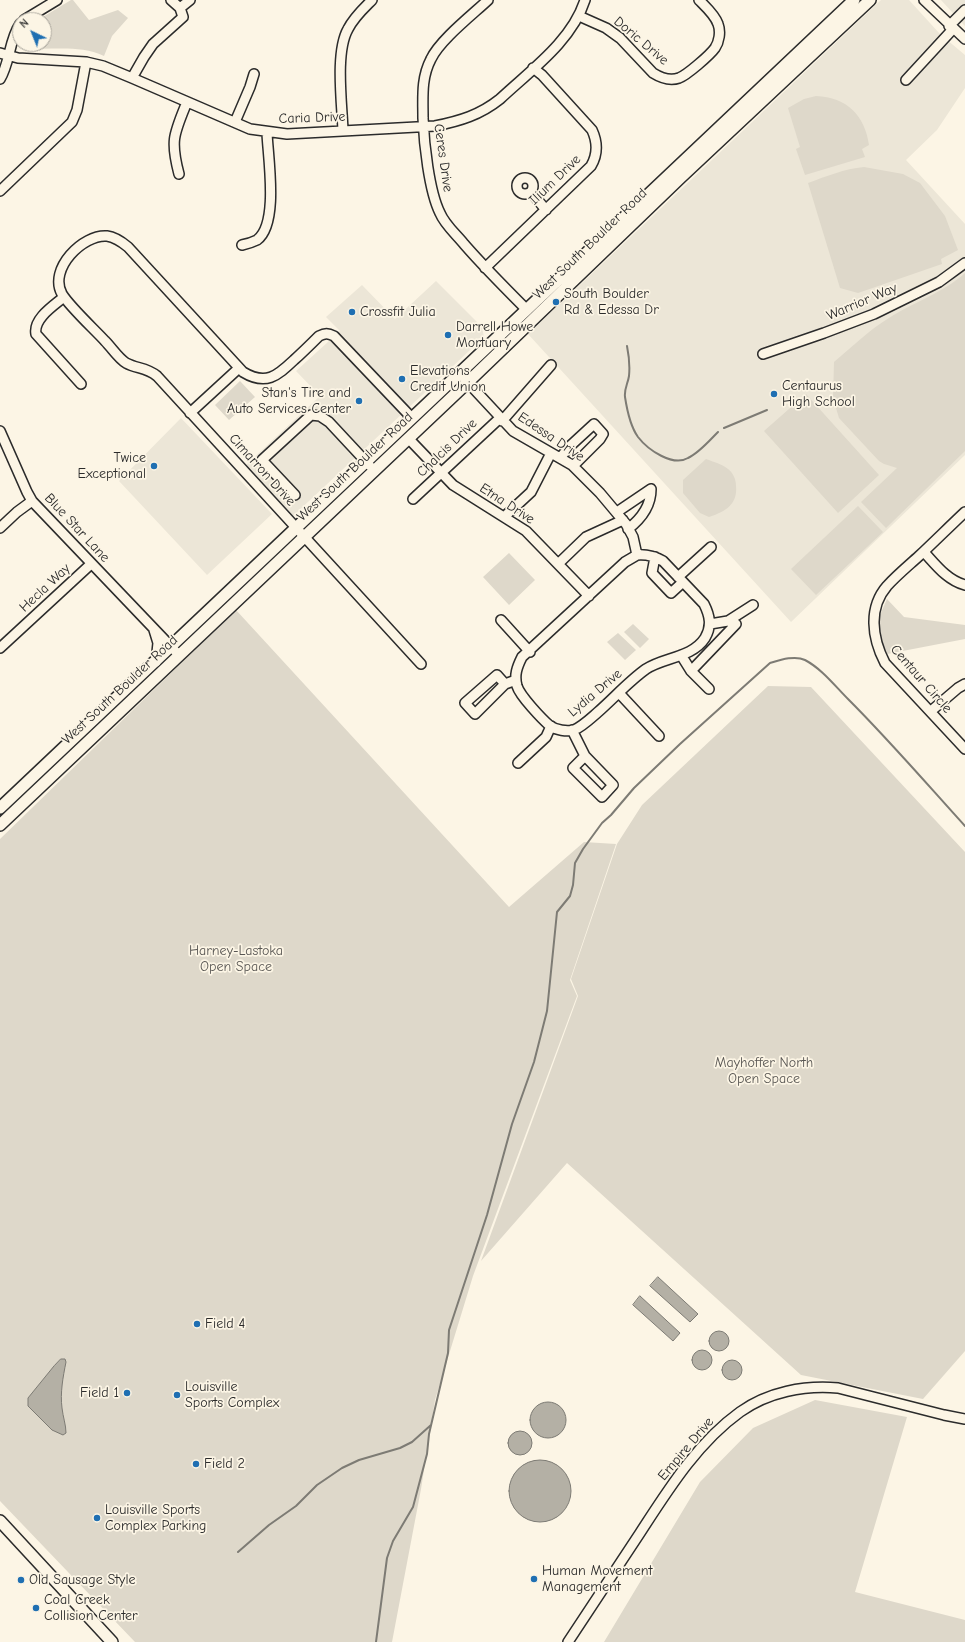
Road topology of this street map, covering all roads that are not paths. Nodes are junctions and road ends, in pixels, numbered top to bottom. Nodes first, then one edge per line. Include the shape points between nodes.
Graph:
1 (57, 0) edge
2 (171, 0) edge
3 (190, 0) edge
4 (372, 0) edge
5 (488, 0) edge
6 (585, 0) edge
7 (699, 0) edge
8 (854, 0) edge
9 (870, 0) edge
10 (924, 0) edge
11 (180, 8) junction
12 (965, 10) edge
13 (37, 12) edge
14 (580, 16) junction
15 (951, 28) junction
16 (12, 39) edge
17 (965, 39) edge
18 (4, 54) edge
19 (86, 62) junction
20 (533, 68) junction
21 (254, 74) dead end
22 (132, 78) junction
23 (0, 79) edge
24 (906, 80) dead end
25 (187, 102) junction
26 (235, 122) junction
27 (423, 127) junction
28 (343, 131) junction
29 (267, 133) junction
30 (179, 174) dead end
31 (0, 191) edge
32 (531, 192) dead end
33 (546, 210) junction
34 (242, 245) dead end
35 (965, 262) edge
36 (485, 268) junction
37 (64, 297) junction
38 (527, 310) junction
39 (763, 354) dead end
40 (552, 366) dead end
41 (239, 368) junction
42 (460, 374) junction
43 (468, 382) junction
44 (81, 384) dead end
45 (190, 413) junction
46 (412, 418) junction
47 (501, 419) junction
48 (0, 431) edge
49 (408, 438) junction
50 (551, 453) junction
51 (561, 457) junction
52 (366, 462) junction
53 (573, 466) junction
54 (374, 471) junction
55 (440, 472) junction
56 (295, 495) dead end
57 (413, 500) dead end
58 (32, 501) junction
59 (617, 512) junction
60 (965, 512) edge
61 (504, 517) junction
62 (626, 524) junction
63 (0, 528) edge
64 (295, 528) junction
65 (304, 536) junction
66 (711, 547) dead end
67 (924, 552) junction
68 (637, 555) junction
69 (655, 557) junction
70 (91, 564) junction
71 (558, 564) junction
72 (680, 580) junction
73 (965, 585) edge
74 (589, 596) junction
75 (753, 605) dead end
76 (502, 620) dead end
77 (732, 622) junction
78 (710, 624) junction
79 (154, 629) junction
80 (171, 647) junction
81 (0, 648) edge
82 (530, 652) junction
83 (179, 655) junction
84 (681, 655) junction
85 (156, 662) junction
86 (422, 664) dead end
87 (691, 671) junction
88 (516, 680) junction
89 (505, 684) dead end
90 (965, 684) edge
91 (708, 689) dead end
92 (618, 693) junction
93 (931, 711) junction
94 (551, 726) junction
95 (572, 730) junction
96 (659, 736) dead end
97 (965, 749) edge
98 (585, 756) junction
99 (518, 763) dead end
100 (0, 808) edge
101 (0, 825) edge
102 (965, 1419) edge
103 (0, 1522) edge
104 (112, 1642) edge
105 (568, 1642) edge

1 - 13 street
2 - 11 street
3 - 11 street
4 - 28 street via 355,18 347,30 343,43
5 - 27 street, Ceres Drive via 440,45 432,57 423,81
6 - 14 street, Caria Drive
7 - 14 street, Doric Drive via 718,24 718,40 714,49 687,75 678,78 668,79 653,73 620,38 606,28
8 - 38 main road, West South Boulder Road
9 - 43 main road, West South Boulder Road
10 - 15 street
11 - 22 street via 183,17 153,44
12 - 15 street
14 - 20 street, Caria Drive via 559,43
15 - 17 street
15 - 24 street
16 - 18 street
18 - 19 street, Caria Drive via 36,60
18 - 23 street via 3,74
19 - 22 street, Caria Drive
19 - 31 street via 77,110 72,122
20 - 27 street, Caria Drive via 490,107 474,116 458,122
20 - 33 street, Ilium Drive via 592,130 597,148 592,166
21 - 26 street
22 - 25 street, Caria Drive
25 - 26 street, Caria Drive
25 - 30 street via 173,143
26 - 29 street, Caria Drive
27 - 28 street, Caria Drive
27 - 36 street, Ceres Drive via 431,184 440,214
28 - 29 street, Caria Drive
29 - 34 street via 271,206 268,221 257,240
32 - 33 street
33 - 36 street, Ilium Drive
35 - 39 street, Warrior Way via 939,282 861,319
36 - 38 street, Ceres Drive
37 - 41 street, Cimarron Drive via 58,279 60,270 68,258 86,241 93,238 116,238 128,247
37 - 44 street via 39,320 36,334
37 - 45 street, Cimarron Drive via 125,362 150,370
38 - 42 main road, West South Boulder Road
40 - 47 street, Chalcis Drive
41 - 45 street
41 - 46 street, Cimarron Drive via 248,375 268,379 279,374 319,336 330,334
42 - 43 street, Edessa Drive
42 - 46 main road, West South Boulder Road
43 - 47 street, Edessa Drive
43 - 49 main road, West South Boulder Road
45 - 64 street, Cimarron Drive
46 - 52 main road, West South Boulder Road
47 - 50 street, Edessa Drive via 513,431
47 - 55 street, Chalcis Drive
48 - 58 street, Blue Star Lane
49 - 54 main road, West South Boulder Road
49 - 55 street, Etna Drive
50 - 51 street, Edessa Drive
50 - 61 street via 531,492
51 - 53 street, Edessa Drive
51 - 53 street via 594,424 603,434
52 - 54 street
52 - 56 street via 329,422 320,416 310,415 262,460
52 - 64 main road, West South Boulder Road
53 - 59 street, Edessa Drive
54 - 65 main road, West South Boulder Road
55 - 57 street, Chalcis Drive
55 - 61 street, Etna Drive via 453,485
58 - 63 street
58 - 70 street, Blue Star Lane
59 - 62 street, Edessa Drive
59 - 62 street via 651,489 651,498 641,519
60 - 67 street, Centaur Circle
61 - 71 street, Etna Drive via 526,531
62 - 68 street
62 - 71 street via 586,537
64 - 65 street, Cimarron Drive
64 - 80 main road, West South Boulder Road
65 - 83 main road, West South Boulder Road
65 - 86 street, Cimarron Drive
66 - 72 street
67 - 73 street via 947,576
67 - 93 street, Centaur Circle via 887,586 875,609 873,624 878,649 885,663
68 - 69 street
68 - 74 street via 625,562
69 - 72 street via 663,561
69 - 72 street via 652,574 671,593
70 - 79 street, Blue Star Lane
70 - 81 street, Hecla Way
71 - 74 street, Etna Drive
72 - 78 street via 704,604
74 - 82 street
75 - 77 street
76 - 82 street
77 - 78 street
77 - 87 street
78 - 84 street, Lydia Drive via 704,639
79 - 80 street, Blue Star Lane
79 - 85 street via 158,643
80 - 83 street, Blue Star Lane
80 - 85 main road, West South Boulder Road
82 - 88 street via 522,657 517,666
83 - 101 main road, West South Boulder Road
84 - 87 street
84 - 92 street, Lydia Drive via 648,668
85 - 100 main road, West South Boulder Road
87 - 91 street
88 - 89 street
88 - 94 street via 521,696
90 - 93 street
92 - 95 street, Lydia Drive via 585,724
92 - 96 street
93 - 97 street, Centaur Circle
94 - 95 street, Lydia Drive
94 - 99 street via 546,737
95 - 98 street
98 - 98 street via 613,785 602,798 573,768
102 - 105 street, Empire Drive via 838,1388 822,1387 805,1387 777,1394 740,1411 702,1446 662,1499
103 - 104 main road

